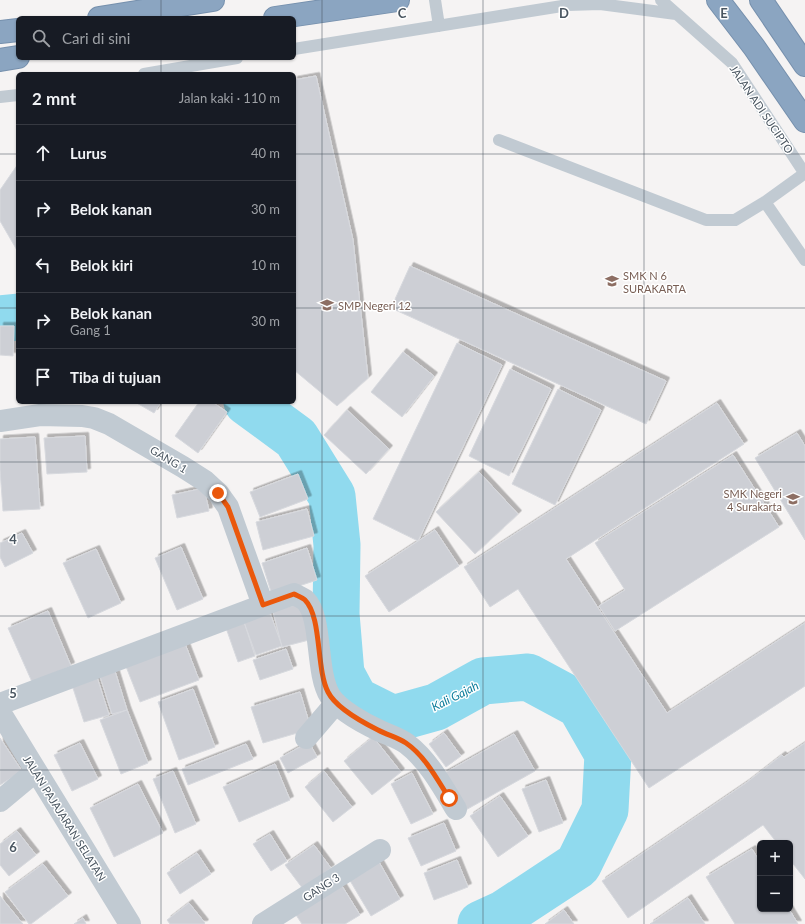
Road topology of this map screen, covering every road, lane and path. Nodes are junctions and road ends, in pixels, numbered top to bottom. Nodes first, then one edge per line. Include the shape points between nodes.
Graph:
1 (213, 0) edge
2 (398, 0) edge
3 (434, 0) edge
4 (660, 0) edge
5 (718, 0) edge
6 (761, 0) edge
7 (676, 14) junction
8 (112, 16) edge
9 (289, 16) edge
10 (439, 26) junction
11 (16, 30) edge
12 (0, 32) edge
13 (296, 49) edge
14 (16, 57) edge
15 (0, 60) edge
16 (225, 60) edge
17 (805, 65) edge
18 (156, 72) edge
19 (16, 95) edge
20 (0, 97) edge
21 (805, 121) edge
22 (499, 140) dead end
23 (805, 174) edge
24 (765, 202) junction
25 (805, 260) edge
26 (0, 421) edge
27 (263, 605) junction
28 (336, 703) junction
29 (0, 704) edge
30 (0, 712) edge
31 (306, 738) dead end
32 (36, 771) junction
33 (0, 801) edge
34 (456, 809) dead end
35 (380, 850) dead end
36 (130, 924) edge
37 (263, 924) edge

1 - 8 highway
2 - 9 highway
3 - 10 lane
4 - 7 lane, JALAN ADI SUCIPTO
5 - 21 highway
6 - 17 highway
7 - 10 lane via 600,4 568,5
7 - 23 lane, JALAN ADI SUCIPTO via 732,63
10 - 13 lane
11 - 12 highway
14 - 15 highway
16 - 18 lane
19 - 20 lane
22 - 24 lane via 706,220 735,220
23 - 24 lane
24 - 25 lane
26 - 27 street, GANG 1 via 40,415 94,418 109,424 205,481 228,507
27 - 28 street via 294,594 305,600 314,619 327,691
27 - 29 street
28 - 31 street
28 - 34 street via 365,723 406,743 418,753
30 - 32 street, JALAN PAJAJARAN SELATAN
32 - 33 street
32 - 36 street, JALAN PAJAJARAN SELATAN
35 - 37 street, GANG 3

